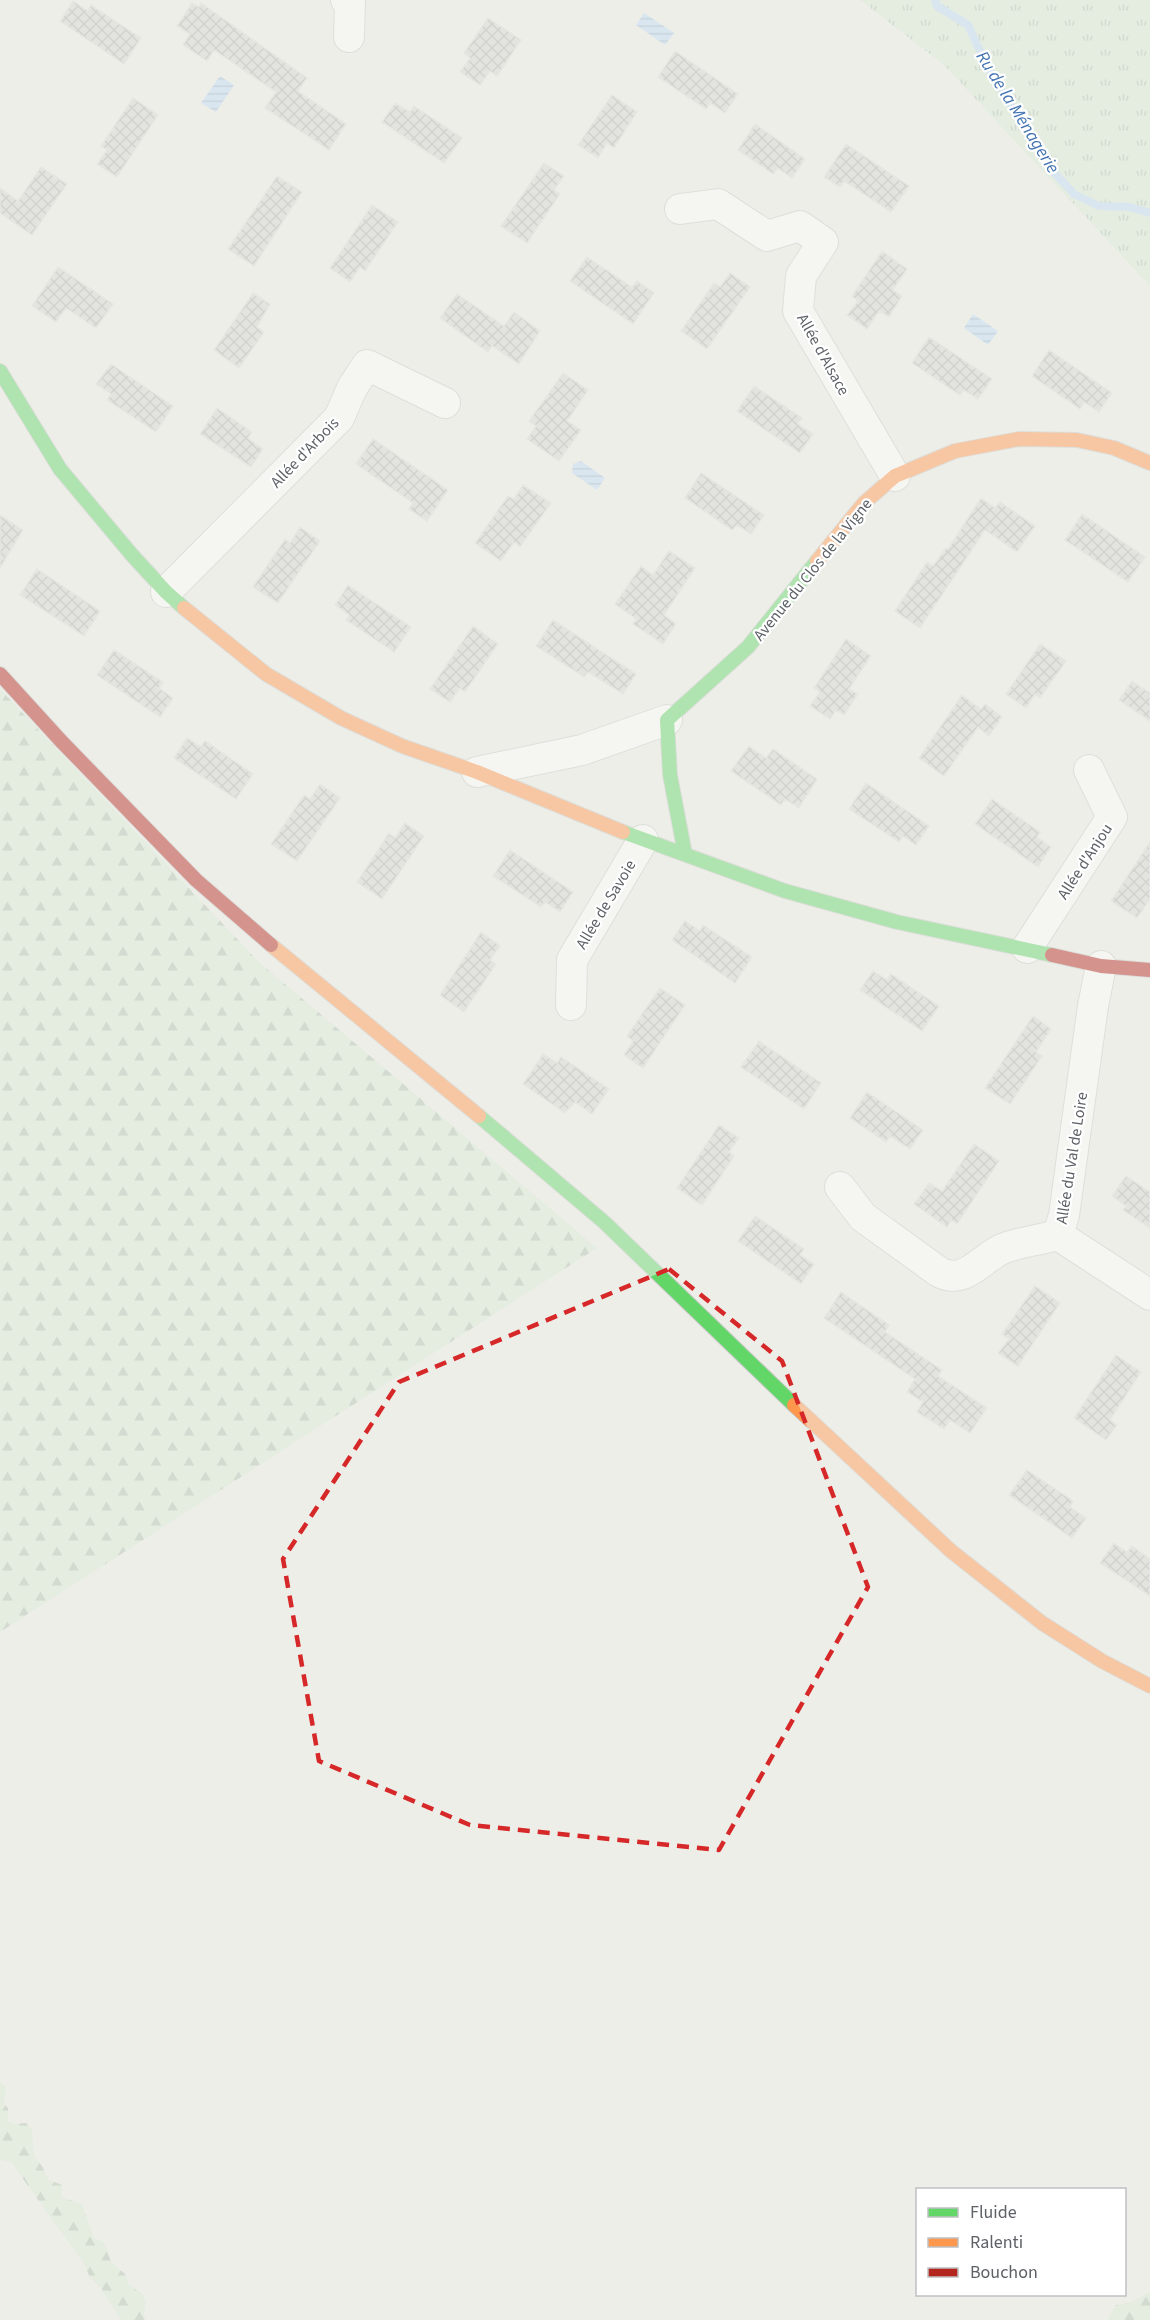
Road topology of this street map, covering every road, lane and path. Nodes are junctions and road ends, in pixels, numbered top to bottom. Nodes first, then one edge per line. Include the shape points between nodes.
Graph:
1 (346, 0) edge
2 (349, 37) dead end
3 (680, 209) dead end
4 (0, 371) edge
5 (445, 403) dead end
6 (1150, 463) edge
7 (895, 476) junction
8 (166, 592) junction
9 (0, 674) edge
10 (667, 720) junction
11 (1089, 770) dead end
12 (477, 772) junction
13 (643, 840) junction
14 (685, 855) junction
15 (1027, 948) junction
16 (1101, 966) junction
17 (1150, 970) edge
18 (571, 1005) dead end
19 (840, 1187) dead end
20 (1058, 1235) junction
21 (1150, 1295) edge
22 (1150, 1686) edge

1 - 2 street via 350,3
3 - 7 street, Allée d'Alsace via 718,204 767,236 800,226 823,242 801,276 798,310
4 - 8 street via 60,469
5 - 8 street, Allée d'Arbois via 367,364 339,418
6 - 7 street, Avenue du Clos de la Vigne via 1114,448 1077,440 1019,439 955,451
7 - 10 street, Avenue du Clos de la Vigne via 864,503 748,647
8 - 12 street via 266,674 314,703 402,746
9 - 22 street via 196,880 604,1222 951,1551 1042,1623
10 - 12 street, Avenue du Clos de la Vigne via 582,750
10 - 14 street via 671,783
11 - 15 street, Allée d'Anjou via 1112,817
12 - 13 street
13 - 14 street
13 - 18 street, Allée de Savoie via 572,960
14 - 15 street via 861,913
15 - 16 street
16 - 17 street
16 - 20 street, Allée du Val de Loire
19 - 20 street, Allée du Val de Loire via 863,1218 948,1276 965,1273 1002,1250
20 - 21 street

